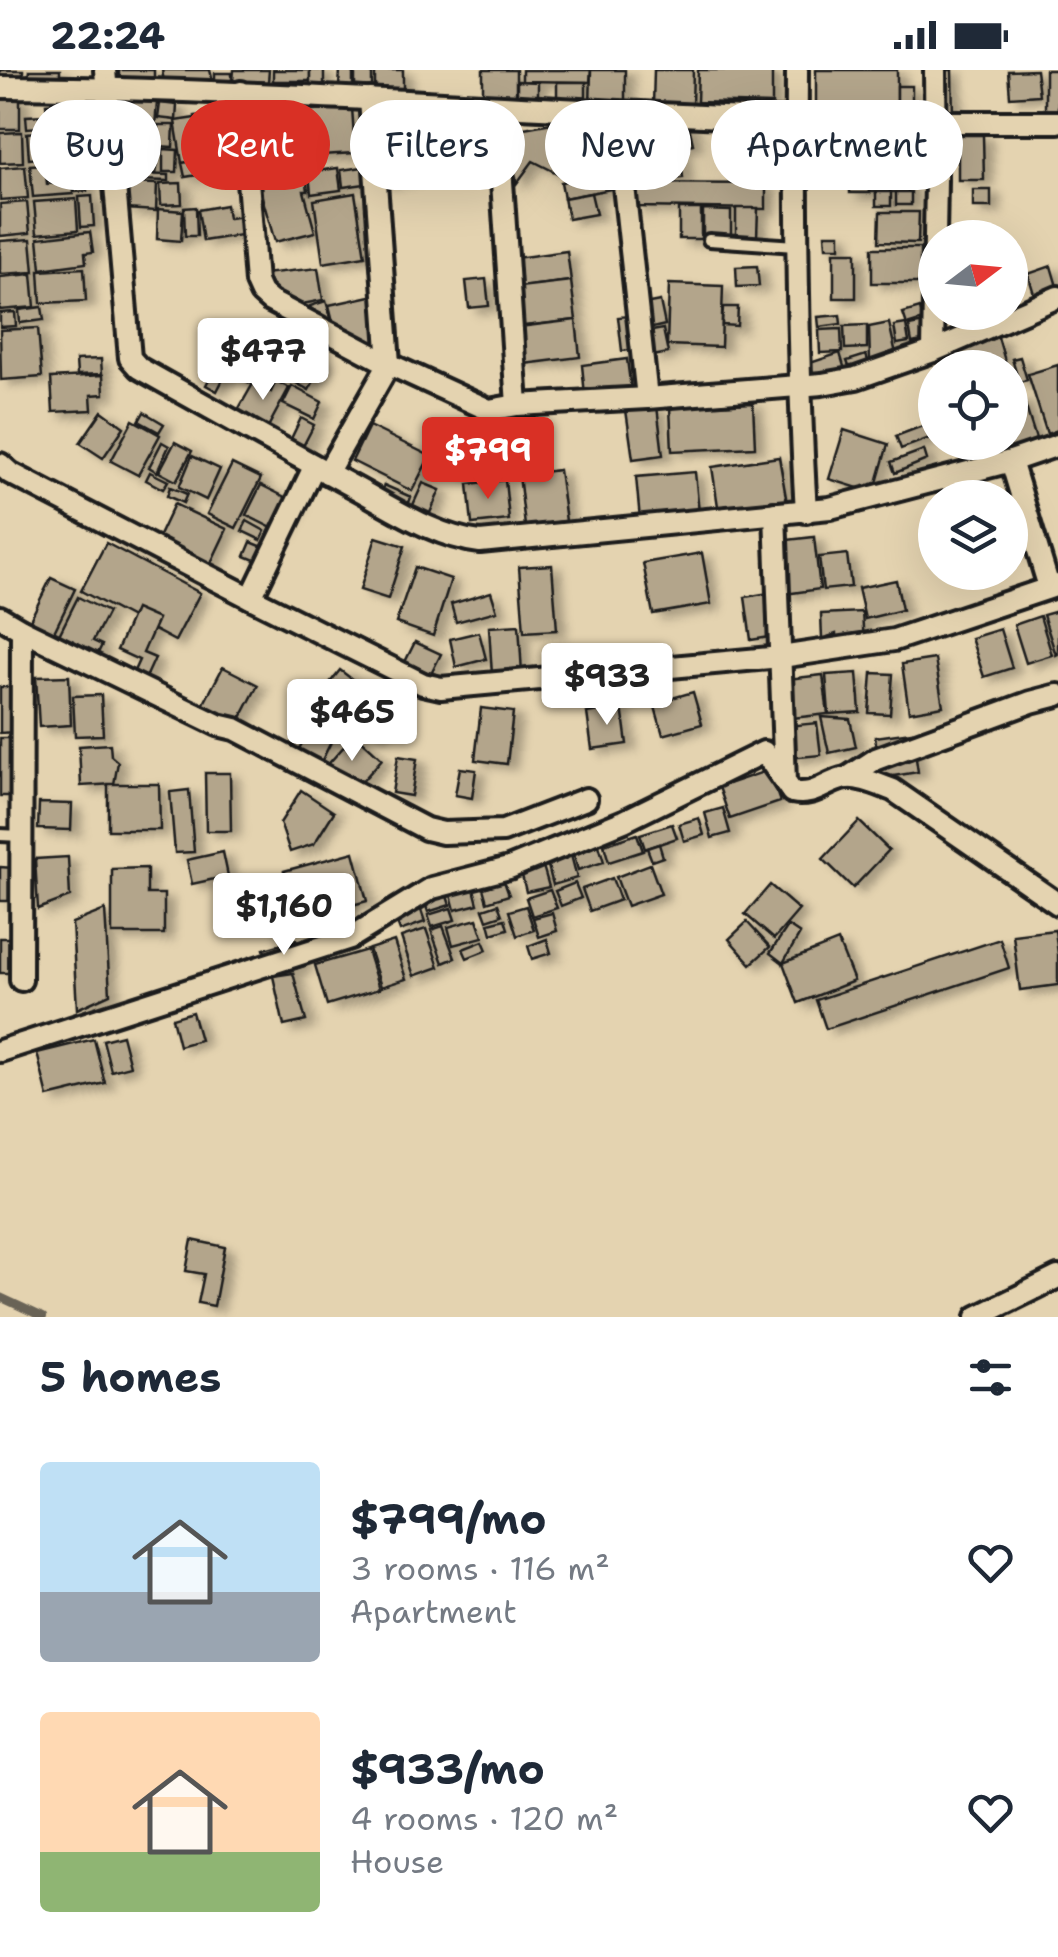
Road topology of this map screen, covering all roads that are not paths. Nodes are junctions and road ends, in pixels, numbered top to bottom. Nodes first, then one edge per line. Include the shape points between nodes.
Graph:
1 (796, 70) edge
2 (934, 70) edge
3 (106, 79) edge
4 (0, 87) edge
5 (241, 92) junction
6 (370, 99) junction
7 (386, 100) edge
8 (796, 100) edge
9 (935, 100) edge
10 (963, 122) edge
11 (1058, 122) edge
12 (503, 190) edge
13 (624, 190) edge
14 (796, 190) edge
15 (934, 190) edge
16 (709, 240) dead end
17 (796, 246) junction
18 (1058, 297) edge
19 (933, 350) edge
20 (935, 350) edge
21 (918, 356) edge
22 (389, 364) junction
23 (798, 384) junction
24 (647, 398) junction
25 (517, 405) junction
26 (1058, 445) edge
27 (1010, 461) junction
28 (0, 464) edge
29 (321, 470) junction
30 (806, 512) junction
31 (775, 513) junction
32 (1054, 586) edge
33 (251, 598) junction
34 (0, 617) edge
35 (22, 630) junction
36 (781, 657) junction
37 (1058, 695) edge
38 (847, 778) junction
39 (792, 792) junction
40 (586, 799) dead end
41 (0, 834) edge
42 (22, 836) junction
43 (1058, 904) edge
44 (21, 980) dead end
45 (0, 1051) edge
46 (1058, 1277) edge
47 (977, 1317) edge

1 - 8 street
2 - 9 street
3 - 4 street
3 - 5 street
3 - 29 street via 130,358
5 - 6 street
5 - 22 street via 256,282 270,301
6 - 7 street
6 - 22 street
10 - 11 street
12 - 25 street
13 - 24 street
14 - 17 street
15 - 19 street
16 - 17 lane
17 - 23 street
18 - 20 street
21 - 23 street via 856,378
22 - 25 street via 489,410
22 - 29 street
23 - 24 street
23 - 30 street
24 - 25 street
26 - 27 street
27 - 30 street
27 - 32 street
28 - 33 street
29 - 31 street via 410,517 480,542
29 - 33 street
30 - 31 street
31 - 36 street
32 - 36 street via 894,640
33 - 36 street via 442,688
34 - 35 street
35 - 40 street via 236,729 426,829 503,832
35 - 42 street
36 - 39 street via 786,782
37 - 38 street via 876,760
38 - 39 street via 806,795
38 - 43 street via 892,790
39 - 45 street via 764,752 624,822 509,868 432,888 350,938
41 - 42 lane
42 - 44 street
46 - 47 street

